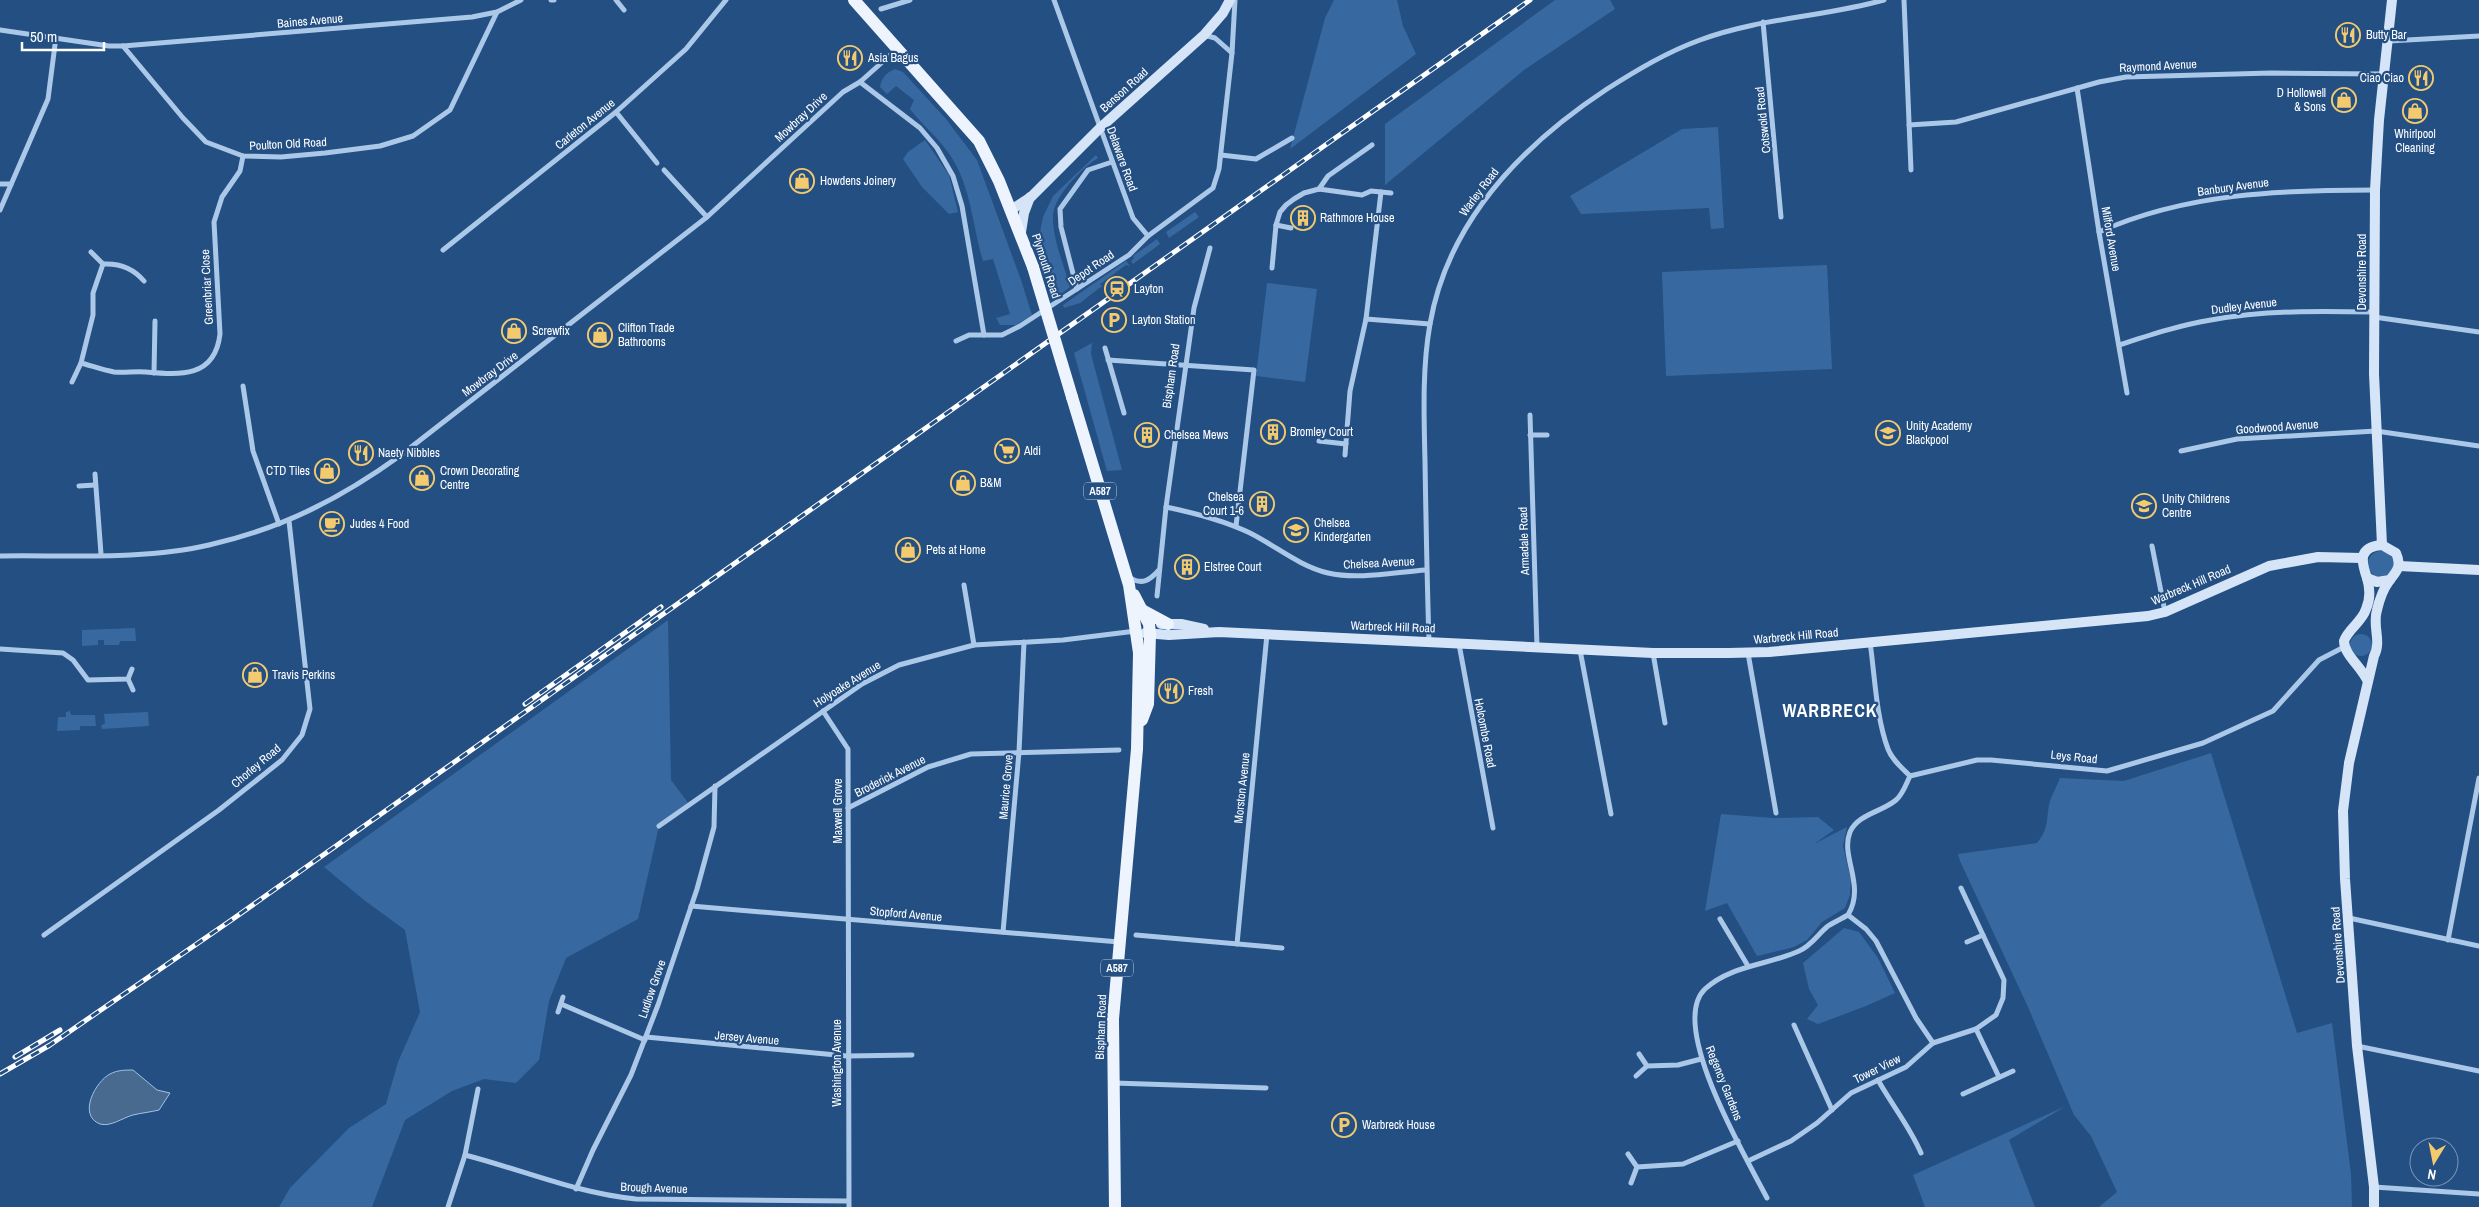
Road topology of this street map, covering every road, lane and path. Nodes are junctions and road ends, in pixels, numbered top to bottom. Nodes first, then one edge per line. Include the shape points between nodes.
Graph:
1 (521, 0) edge
2 (616, 0) edge
3 (726, 0) edge
4 (854, 0) edge
5 (910, 0) edge
6 (1054, 0) edge
7 (1230, 0) edge
8 (1235, 0) edge
9 (1884, 0) edge
10 (1904, 0) edge
11 (2392, 0) edge
12 (881, 9) dead end
13 (624, 10) dead end
14 (497, 12) junction
15 (1763, 22) junction
16 (0, 30) edge
17 (1204, 35) junction
18 (2479, 36) edge
19 (56, 37) junction
20 (2389, 40) junction
21 (123, 46) junction
22 (898, 49) junction
23 (1232, 53) junction
24 (2385, 74) junction
25 (860, 82) junction
26 (2077, 88) junction
27 (616, 112) junction
28 (1909, 125) junction
29 (1100, 128) junction
30 (1292, 138) dead end
31 (1372, 145) dead end
32 (1221, 155) junction
33 (243, 156) junction
34 (657, 162) dead end
35 (1112, 162) junction
36 (664, 170) dead end
37 (1911, 170) dead end
38 (0, 184) edge
39 (11, 184) junction
40 (1319, 189) junction
41 (2375, 190) junction
42 (1381, 192) junction
43 (1391, 193) dead end
44 (1031, 196) junction
45 (0, 210) edge
46 (1011, 210) junction
47 (707, 217) junction
48 (1781, 217) dead end
49 (1276, 226) junction
50 (1290, 228) dead end
51 (1021, 232) junction
52 (2099, 232) junction
53 (1148, 236) junction
54 (1210, 248) dead end
55 (443, 250) dead end
56 (91, 252) dead end
57 (103, 264) junction
58 (1272, 268) dead end
59 (144, 281) dead end
60 (1077, 289) junction
61 (2375, 315) junction
62 (1366, 319) junction
63 (155, 321) dead end
64 (1430, 324) junction
65 (2479, 332) edge
66 (984, 335) junction
67 (956, 340) dead end
68 (2120, 345) junction
69 (1105, 348) dead end
70 (1108, 360) junction
71 (80, 363) junction
72 (1186, 366) junction
73 (154, 373) junction
74 (72, 382) dead end
75 (243, 386) dead end
76 (2127, 393) dead end
77 (1124, 413) dead end
78 (1530, 414) dead end
79 (2376, 432) junction
80 (1530, 435) junction
81 (1547, 435) dead end
82 (1319, 441) dead end
83 (1346, 444) junction
84 (2479, 446) edge
85 (2181, 451) dead end
86 (1345, 455) dead end
87 (95, 474) dead end
88 (95, 485) junction
89 (79, 486) dead end
90 (1166, 507) junction
91 (289, 521) junction
92 (279, 524) junction
93 (1236, 526) junction
94 (2382, 545) junction
95 (2152, 546) dead end
96 (101, 554) junction
97 (0, 556) edge
98 (2362, 558) junction
99 (2399, 566) junction
100 (1159, 569) junction
101 (1426, 570) junction
102 (2479, 570) edge
103 (2367, 578) junction
104 (1127, 579) junction
105 (2390, 580) junction
106 (964, 585) dead end
107 (1157, 596) dead end
108 (1142, 610) junction
109 (2165, 612) junction
110 (1168, 624) junction
111 (2356, 627) junction
112 (1150, 629) junction
113 (1137, 631) junction
114 (1219, 632) junction
115 (1267, 634) junction
116 (2376, 634) junction
117 (1429, 641) junction
118 (1024, 642) junction
119 (1458, 642) junction
120 (1870, 642) junction
121 (974, 645) junction
122 (1537, 647) junction
123 (2344, 647) junction
124 (0, 650) edge
125 (1580, 650) junction
126 (1653, 653) junction
127 (1748, 653) junction
128 (2374, 656) junction
129 (2355, 660) junction
130 (132, 669) dead end
131 (128, 679) junction
132 (2368, 682) junction
133 (133, 690) dead end
134 (822, 711) junction
135 (1665, 723) dead end
136 (1139, 729) junction
137 (1119, 750) dead end
138 (1019, 752) junction
139 (1910, 776) junction
140 (2479, 778) edge
141 (715, 786) junction
142 (848, 808) junction
143 (1776, 813) dead end
144 (1611, 814) dead end
145 (659, 826) dead end
146 (1493, 828) dead end
147 (1961, 888) dead end
148 (691, 906) junction
149 (1848, 915) junction
150 (2349, 918) junction
151 (1720, 919) dead end
152 (847, 920) junction
153 (1003, 932) junction
154 (44, 935) dead end
155 (1136, 935) dead end
156 (1984, 935) junction
157 (2448, 940) junction
158 (1119, 942) junction
159 (1967, 942) dead end
160 (1237, 944) junction
161 (2479, 946) edge
162 (1282, 948) dead end
163 (1748, 966) junction
164 (563, 997) dead end
165 (561, 1004) junction
166 (558, 1012) dead end
167 (1794, 1025) dead end
168 (1976, 1029) junction
169 (645, 1038) junction
170 (1933, 1043) junction
171 (2357, 1046) junction
172 (1639, 1054) dead end
173 (912, 1055) dead end
174 (847, 1056) junction
175 (1701, 1059) junction
176 (1647, 1066) junction
177 (2013, 1071) dead end
178 (2479, 1071) edge
179 (1636, 1076) dead end
180 (1999, 1077) junction
181 (1878, 1080) junction
182 (1113, 1083) junction
183 (1266, 1088) dead end
184 (478, 1089) dead end
185 (1964, 1094) dead end
186 (1832, 1110) junction
187 (1738, 1141) junction
188 (1921, 1153) dead end
189 (1628, 1154) dead end
190 (465, 1155) junction
191 (1748, 1161) junction
192 (1637, 1167) junction
193 (1631, 1183) dead end
194 (2374, 1187) junction
195 (576, 1189) junction
196 (2479, 1194) edge
197 (1767, 1198) dead end
198 (848, 1204) edge
199 (448, 1207) edge
200 (1115, 1207) edge
201 (2374, 1207) edge

1 - 14 street
2 - 13 street
3 - 27 street, Carleton Avenue via 686,49
4 - 22 main road, Plymouth Road / A587
5 - 12 street
6 - 29 street, Delaware Road
7 - 17 main road, Benson Road
8 - 23 street
9 - 15 street, Warley Road
10 - 28 street
11 - 20 main road, Devonshire Road
14 - 21 street, Baines Avenue via 472,17
14 - 33 street, Poulton Old Road via 450,110 412,136 380,146 325,153
15 - 48 street, Cotswold Road
15 - 64 street, Warley Road via 1728,30 1671,52 1634,72 1579,108 1514,162 1465,228 1438,291
16 - 19 street
17 - 23 street via 1215,38
17 - 29 main road, Benson Road
18 - 20 street
19 - 21 street
19 - 39 street via 48,99
20 - 24 main road, Devonshire Road
21 - 33 street, Poulton Old Road via 206,142
22 - 25 street, Mowbray Drive
22 - 46 main road, Plymouth Road / A587 via 979,141
23 - 32 street
24 - 26 street, Raymond Avenue via 2162,75 2126,77
24 - 41 main road, Devonshire Road
25 - 47 street, Mowbray Drive via 843,92
25 - 66 street via 911,119 938,148 950,170 962,206
26 - 28 street, Raymond Avenue via 1956,122
26 - 52 street, Milford Avenue
27 - 34 street
27 - 55 street, Carleton Avenue
28 - 37 street
29 - 35 street, Delaware Road
29 - 44 main road, Benson Road
30 - 32 street via 1256,159
31 - 40 street via 1328,176
32 - 53 street, Depot Road via 1215,185 1200,200
33 - 73 street, Greenbriar Close via 240,171 222,197 214,222 220,309 217,349 208,362 192,372 180,375
35 - 53 street, Delaware Road via 1133,218
35 - 60 street via 1088,170 1060,208 1061,227
36 - 47 street
38 - 39 street
39 - 45 street
40 - 42 street via 1362,195 1371,191
40 - 49 street via 1304,193 1286,205
41 - 52 street, Banbury Avenue via 2284,191 2218,198 2150,212
41 - 61 main road, Devonshire Road
42 - 43 street
42 - 62 street
44 - 46 main road, Benson Road
44 - 51 main road, Benson Road
46 - 51 main road, Plymouth Road / A587
47 - 91 street, Mowbray Drive via 367,480
49 - 50 street
49 - 58 street
51 - 104 main road, Plymouth Road / A587, bridge
52 - 68 street, Milford Avenue
53 - 60 street, Depot Road via 1129,255
54 - 72 street, Bispham Road via 1194,308
56 - 57 street
57 - 59 street via 115,263 126,267
57 - 71 street via 93,293 93,315
60 - 66 street, Depot Road via 1002,335
61 - 65 street, Dudley Avenue
61 - 68 street, Dudley Avenue via 2281,311 2244,315 2201,322
61 - 79 main road, Devonshire Road
62 - 64 street
62 - 83 street via 1353,370
63 - 73 street
64 - 101 street, Warley Road via 1424,389
66 - 67 street, Depot Road via 969,335
68 - 76 street, Milford Avenue
69 - 70 street
70 - 72 street
70 - 77 street
71 - 73 street, Greenbriar Close via 113,372
71 - 74 street
72 - 90 street, Bispham Road
72 - 93 street via 1254,370
75 - 92 street via 252,451
78 - 80 street, Armadale Road
79 - 84 street, Goodwood Avenue
79 - 85 street, Goodwood Avenue via 2237,439
79 - 94 main road, Devonshire Road
80 - 81 street
80 - 122 street, Armadale Road
82 - 83 street
83 - 86 street
87 - 88 street
88 - 89 street
88 - 96 street
90 - 93 street, Chelsea Avenue
90 - 100 street, Bispham Road
91 - 92 street, Mowbray Drive
91 - 154 street, Chorley Road via 310,709 302,735 282,760 226,804
92 - 96 street, Mowbray Drive via 208,545
93 - 101 street, Chelsea Avenue via 1301,563 1326,572 1349,576
94 - 98 main road via 2370,548
94 - 99 main road via 2396,553
95 - 109 street
96 - 97 street, Mowbray Drive
98 - 103 main road via 2361,566
98 - 109 main road, Warbreck Hill Road via 2318,557 2269,566
99 - 102 main road
99 - 105 main road, Devonshire Road
100 - 104 street via 1143,582
100 - 107 street, Bispham Road
101 - 117 street, Warley Road
103 - 105 main road via 2377,582
103 - 111 main road via 2368,603
104 - 108 main road, Plymouth Road / A587
104 - 113 main road, Plymouth Road / A587
105 - 116 main road, Devonshire Road via 2377,609
106 - 121 street
108 - 110 main road
108 - 112 main road, Plymouth Road / A587
109 - 120 main road, Warbreck Hill Road via 2117,620
110 - 112 main road, Warbreck Hill Road
110 - 114 main road, Warbreck Hill Road
111 - 116 main road via 2365,627
111 - 123 main road via 2346,635
112 - 113 main road, Warbreck Hill Road
112 - 114 main road, Warbreck Hill Road
112 - 136 main road, Bispham Road / A587 via 1148,704
113 - 118 street, Holyoake Avenue
113 - 136 main road, Bispham Road / A587
114 - 115 main road, Warbreck Hill Road
115 - 117 main road, Warbreck Hill Road
115 - 160 street, Morston Avenue
116 - 128 main road, Devonshire Road via 2379,643
117 - 119 main road, Warbreck Hill Road
118 - 121 street, Holyoake Avenue
118 - 138 street, Maurice Grove
119 - 122 main road, Warbreck Hill Road
119 - 146 street, Holcombe Road
120 - 127 main road, Warbreck Hill Road
120 - 139 street via 1888,750
121 - 134 street, Holyoake Avenue via 898,665 866,681
122 - 125 main road, Warbreck Hill Road
123 - 129 main road
123 - 139 street, Leys Road via 2319,660 2273,711 2202,744 2107,771 1977,760
124 - 131 street via 63,653 73,660 88,680
125 - 126 main road, Warbreck Hill Road
125 - 144 street
126 - 127 main road, Warbreck Hill Road
126 - 135 street
127 - 143 street
128 - 129 main road via 2363,661
128 - 132 main road, Devonshire Road
129 - 132 main road
130 - 131 street
131 - 133 street
132 - 150 main road, Devonshire Road via 2348,763 2343,811
134 - 141 street, Holyoake Avenue
134 - 142 street, Maxwell Grove via 848,749
136 - 158 main road, Bispham Road / A587
137 - 138 street, Broderick Avenue
138 - 142 street, Broderick Avenue via 970,754 928,767
138 - 153 street, Maurice Grove
139 - 149 street via 1897,799 1855,823 1850,833 1848,844 1855,894
140 - 157 street
141 - 145 street, Holyoake Avenue
141 - 148 street, Ludlow Grove via 714,827
142 - 152 street, Maxwell Grove
147 - 156 street, Tower View
148 - 152 street, Stopford Avenue
148 - 169 street, Ludlow Grove
149 - 163 street, Regency Gardens via 1827,927 1806,948
149 - 170 street via 1876,941 1916,1018
150 - 157 street
150 - 171 main road, Devonshire Road
151 - 163 street
152 - 153 street, Stopford Avenue
152 - 174 street, Washington Avenue
153 - 158 street, Stopford Avenue
155 - 160 street
156 - 159 street
156 - 168 street, Tower View via 2004,980 2005,990 1996,1015
157 - 161 street
158 - 182 main road, Bispham Road / A587 via 1113,1019
160 - 162 street
163 - 175 street, Regency Gardens via 1711,984 1697,1000 1695,1027
164 - 165 street
165 - 166 street
165 - 169 street, Jersey Avenue
167 - 186 street
168 - 170 street, Tower View
168 - 180 street
169 - 174 street, Jersey Avenue
169 - 195 street, Ludlow Grove via 631,1075
170 - 181 street, Tower View via 1906,1067
171 - 178 street
171 - 194 main road, Devonshire Road
172 - 176 street
173 - 174 street, Jersey Avenue
174 - 198 street, Washington Avenue
175 - 176 street via 1678,1065
175 - 187 street, Regency Gardens
176 - 179 street
177 - 180 street
180 - 185 street
181 - 186 street, Tower View via 1851,1093
181 - 188 street via 1911,1131
182 - 183 street
182 - 200 main road, Bispham Road / A587
184 - 190 street
186 - 191 street, Tower View via 1791,1140
187 - 191 street, Regency Gardens
187 - 192 street via 1683,1164
189 - 192 street
190 - 195 street, Brough Avenue
190 - 199 street
191 - 197 street, Regency Gardens
192 - 193 street
194 - 196 street
194 - 201 main road, Devonshire Road
195 - 198 street, Brough Avenue via 636,1199

